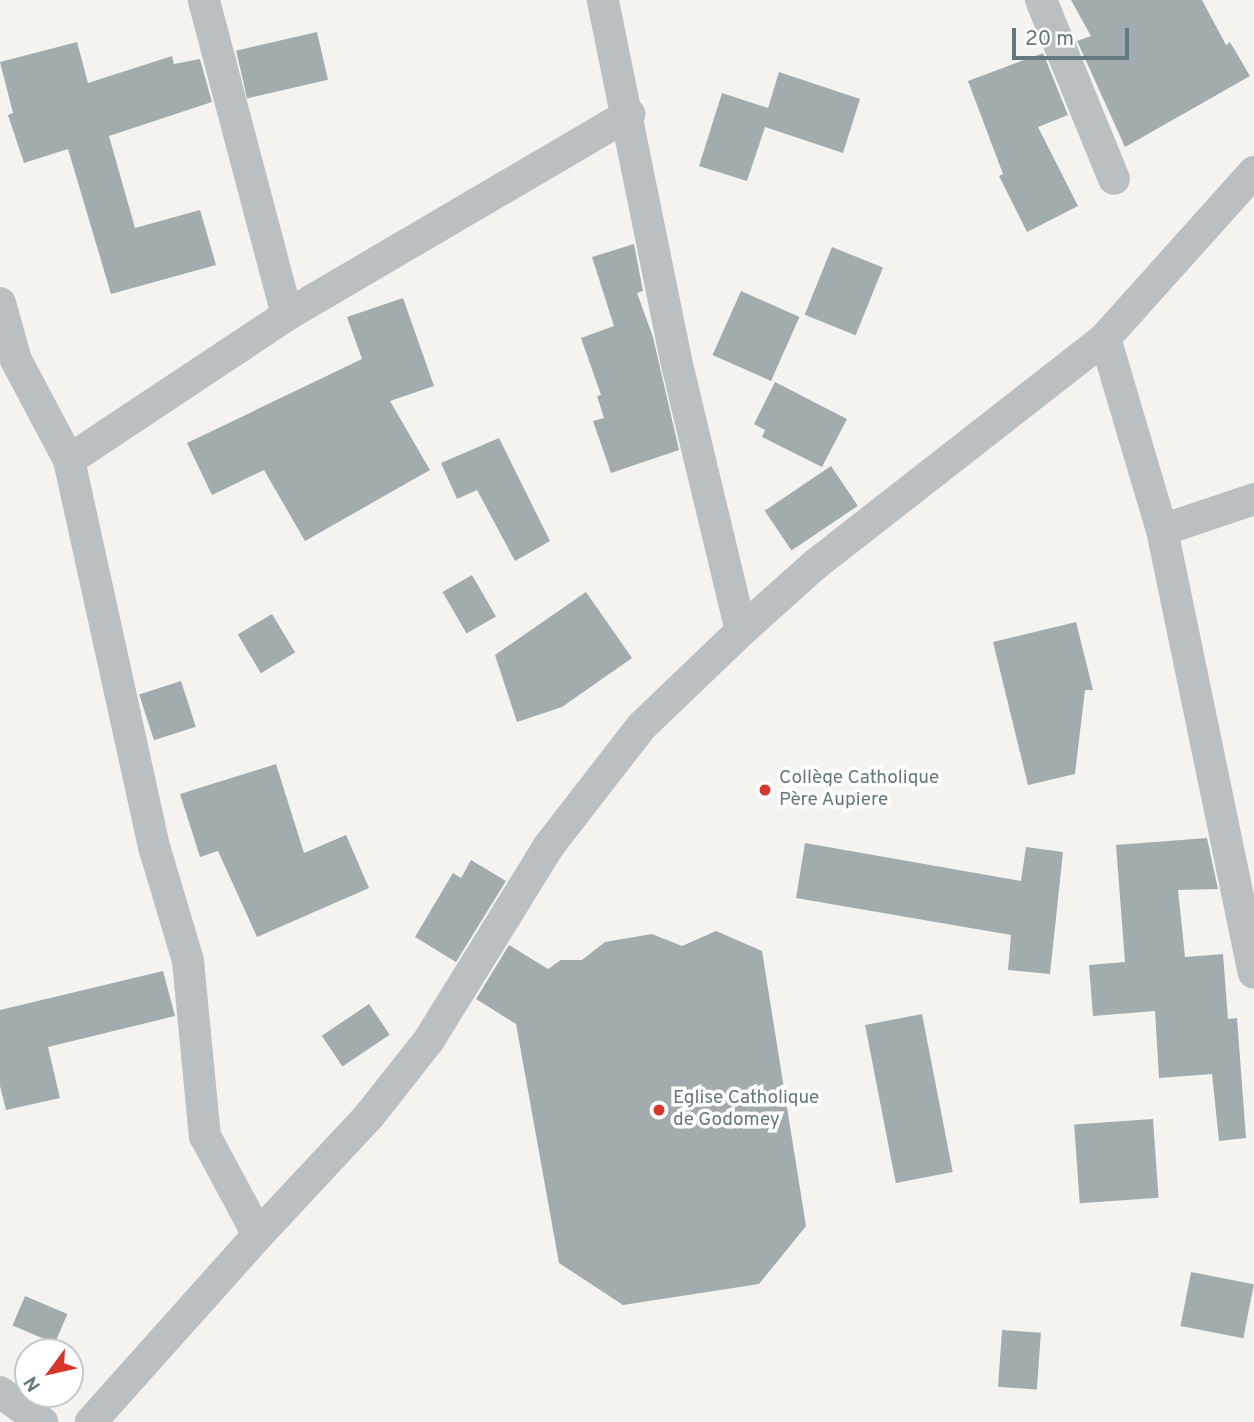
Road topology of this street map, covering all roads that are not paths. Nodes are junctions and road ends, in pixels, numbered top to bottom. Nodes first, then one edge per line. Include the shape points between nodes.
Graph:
1 (204, 0) edge
2 (603, 0) edge
3 (1041, 0) edge
4 (629, 114) junction
5 (1254, 172) edge
6 (1114, 179) dead end
7 (0, 303) edge
8 (287, 315) junction
9 (1105, 338) junction
10 (69, 460) junction
11 (1254, 499) edge
12 (1162, 530) junction
13 (741, 631) junction
14 (1254, 973) edge
15 (258, 1235) junction
16 (0, 1392) edge
17 (42, 1422) edge
18 (91, 1422) edge

1 - 8 street
2 - 4 street
3 - 6 street
4 - 8 street
4 - 13 street via 676,360
5 - 9 street
7 - 10 street via 16,360
8 - 10 street
9 - 12 street
9 - 13 street via 816,564
10 - 15 street via 155,850 188,961 205,1136
11 - 12 street
12 - 14 street
13 - 15 street via 642,726 548,847 429,1040 369,1116
15 - 18 street
16 - 17 street

